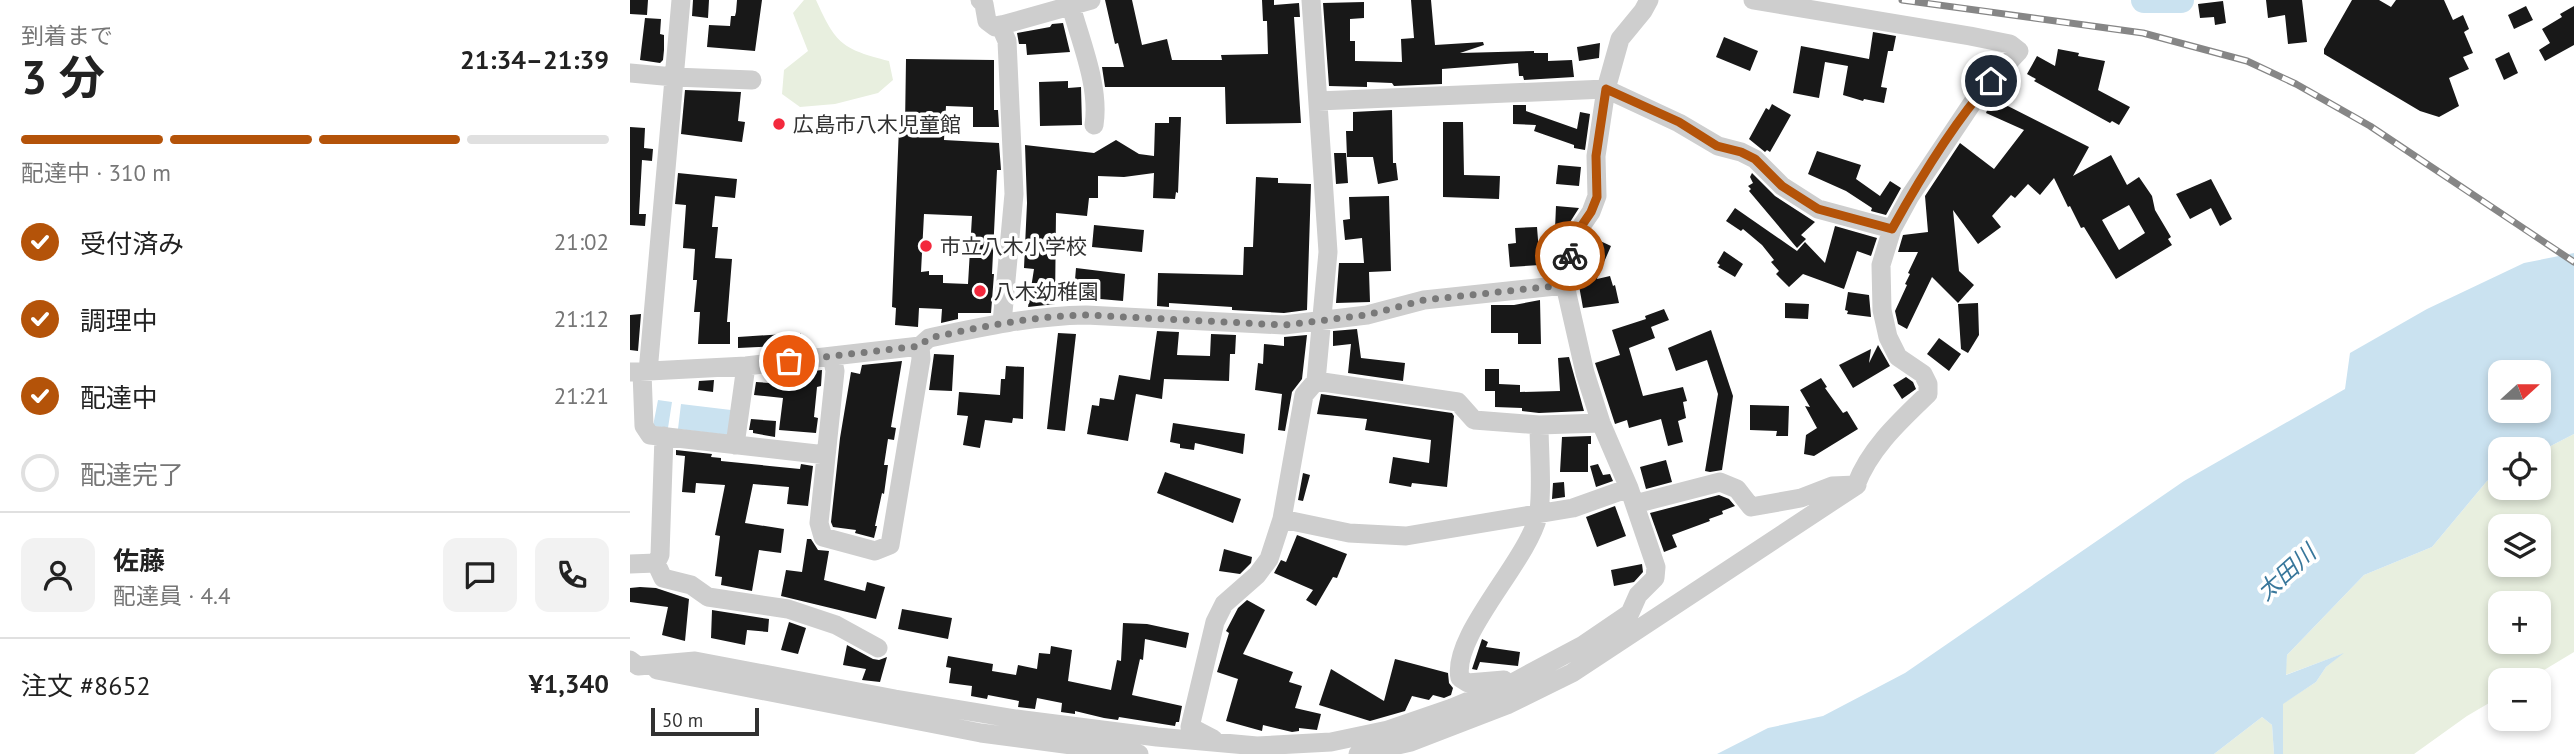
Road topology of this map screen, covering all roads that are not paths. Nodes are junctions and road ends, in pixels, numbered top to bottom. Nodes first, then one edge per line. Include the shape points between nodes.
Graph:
1 (681, 0) edge
2 (980, 0) edge
3 (1091, 0) edge
4 (1311, 0) edge
5 (1649, 0) edge
6 (1753, 0) edge
7 (1071, 6) junction
8 (1000, 25) junction
9 (630, 72) edge
10 (674, 77) junction
11 (752, 80) dead end
12 (1606, 89) junction
13 (1318, 102) junction
14 (1094, 125) dead end
15 (1892, 229) junction
16 (1564, 285) junction
17 (1321, 322) junction
18 (1002, 323) junction
19 (920, 346) junction
20 (832, 356) junction
21 (746, 366) junction
22 (640, 372) edge
23 (1316, 381) junction
24 (1601, 423) junction
25 (1539, 425) junction
26 (664, 436) junction
27 (735, 444) junction
28 (826, 455) junction
29 (1875, 472) dead end
30 (1857, 485) junction
31 (1632, 496) junction
32 (1539, 514) junction
33 (1282, 519) junction
34 (656, 563) junction
35 (630, 564) edge
36 (878, 648) dead end
37 (633, 663) edge
38 (1514, 682) junction
39 (1221, 743) junction
40 (1139, 754) edge
41 (1268, 754) edge
42 (1358, 754) edge

1 - 10 street
2 - 8 street via 988,21
3 - 7 street
4 - 13 street
5 - 12 street via 1620,39
6 - 15 street via 1970,36 2010,44 2019,51 1977,96
7 - 8 street
7 - 14 street via 1096,110
8 - 18 street via 1007,41 1014,194
9 - 10 street
10 - 11 street
10 - 22 street
12 - 13 street
12 - 15 street via 1679,122 1717,146 1755,159 1782,186 1818,209
12 - 16 street via 1596,156 1597,197 1578,231
13 - 17 street via 1328,252
15 - 30 street via 1881,265 1882,310 1898,357 1923,374 1928,394 1863,465
16 - 17 street via 1424,300
16 - 24 street
17 - 18 street via 1284,325 1086,315
17 - 23 street
18 - 19 street via 929,338
19 - 20 street
19 - 28 street via 890,545 875,551 823,537 819,523
20 - 21 street
20 - 28 street via 835,371
21 - 22 street
21 - 27 street
22 - 26 street via 644,426 650,435
23 - 25 street via 1458,402 1474,420
23 - 33 street via 1304,396
24 - 25 street
24 - 31 street
25 - 32 street
26 - 27 street
26 - 34 street
27 - 28 street
29 - 30 street
30 - 31 street via 1832,485 1801,498 1751,507 1737,489 1720,482
30 - 42 street via 1572,673 1507,705 1411,742
31 - 32 street
31 - 38 street via 1656,567 1655,578 1638,595 1630,613
32 - 33 street via 1406,536 1349,533
32 - 38 street via 1531,537 1480,614 1458,668 1460,678 1468,683
33 - 39 street via 1269,559 1224,604 1215,622 1190,727
34 - 35 street
34 - 36 street via 663,578 691,585 708,597 788,609 836,625
37 - 39 street via 695,661 1016,719
37 - 40 street via 698,680 981,733
38 - 39 street via 1388,730 1331,743
39 - 41 street via 1231,749

